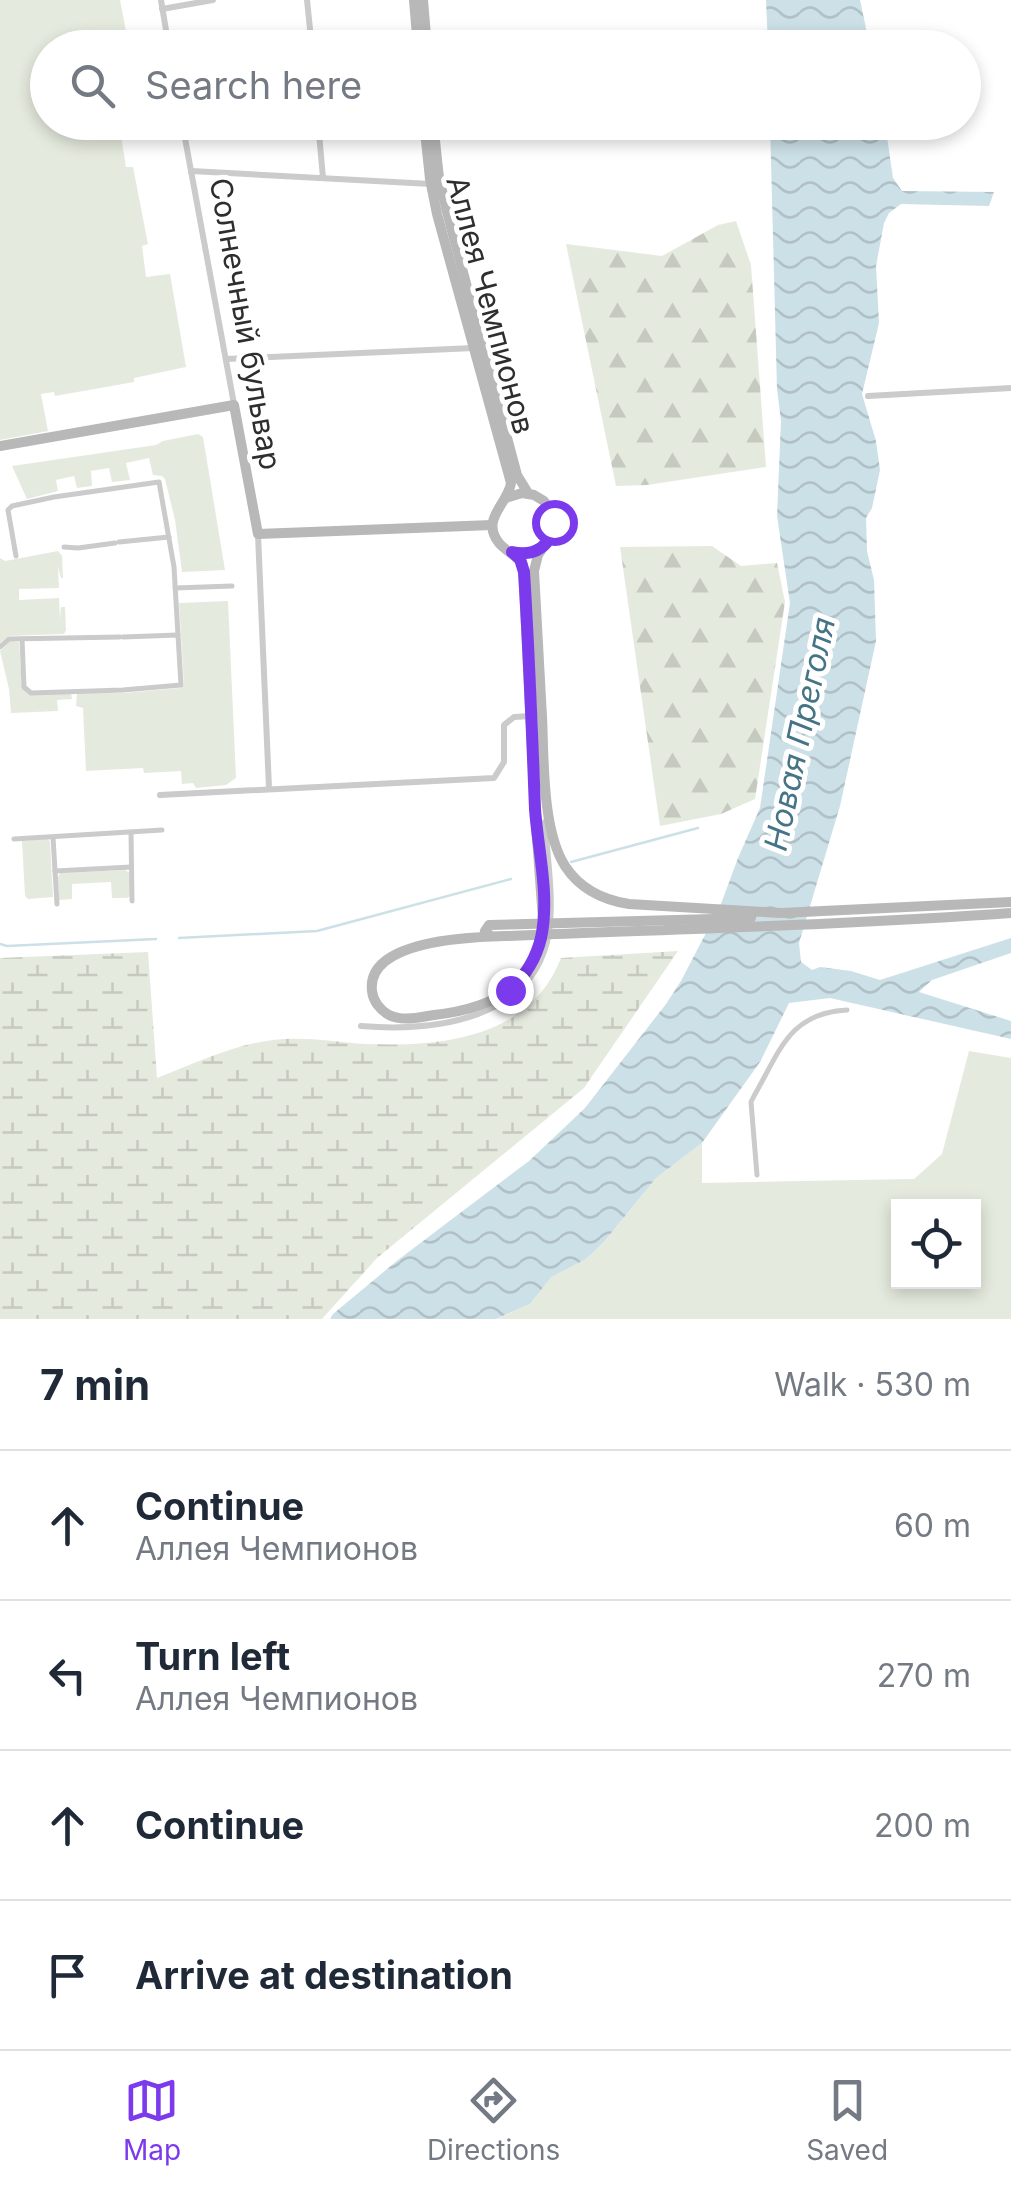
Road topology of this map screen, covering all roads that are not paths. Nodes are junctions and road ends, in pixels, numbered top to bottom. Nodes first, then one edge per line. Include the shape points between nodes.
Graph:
1 (213, 0) edge
2 (307, 0) edge
3 (414, 0) edge
4 (423, 0) edge
5 (162, 4) edge
6 (166, 30) edge
7 (310, 30) edge
8 (416, 30) edge
9 (426, 30) edge
10 (185, 140) edge
11 (320, 140) edge
12 (426, 140) edge
13 (435, 140) edge
14 (191, 171) junction
15 (323, 178) junction
16 (431, 184) junction
17 (474, 348) junction
18 (226, 359) junction
19 (1011, 388) edge
20 (868, 396) dead end
21 (234, 406) junction
22 (0, 446) edge
23 (528, 493) junction
24 (505, 498) junction
25 (492, 525) junction
26 (258, 534) junction
27 (169, 536) junction
28 (64, 547) dead end
29 (541, 548) junction
30 (512, 552) junction
31 (16, 556) dead end
32 (232, 586) dead end
33 (175, 588) junction
34 (178, 635) junction
35 (22, 639) junction
36 (0, 647) edge
37 (532, 716) junction
38 (546, 786) junction
39 (269, 788) junction
40 (160, 795) dead end
41 (162, 830) dead end
42 (131, 832) junction
43 (53, 837) junction
44 (14, 839) dead end
45 (132, 867) junction
46 (55, 870) junction
47 (132, 901) dead end
48 (1011, 902) edge
49 (57, 904) dead end
50 (782, 913) junction
51 (1011, 913) edge
52 (499, 932) junction
53 (847, 1010) dead end
54 (360, 1026) dead end
55 (756, 1175) dead end

1 - 5 street
2 - 7 street
3 - 8 main road
4 - 9 main road
5 - 6 street
10 - 14 street, Солнечный бульвар
11 - 15 street
12 - 16 main road, Аллея Чемпионов
13 - 23 main road, Аллея Чемпионов via 446,212
14 - 15 street
14 - 18 street, Солнечный бульвар
15 - 16 street
16 - 17 main road, Аллея Чемпионов
17 - 18 street
17 - 24 main road, Аллея Чемпионов via 510,483
18 - 21 street, Солнечный бульвар
19 - 20 street
21 - 22 main road
21 - 26 main road, Солнечный бульвар
23 - 24 main road
23 - 29 main road, Аллея Чемпионов via 553,516 552,534
24 - 25 main road
25 - 26 main road
25 - 30 main road via 498,542
26 - 39 street, Солнечный бульвар
27 - 28 street
27 - 31 street via 158,482 12,506
27 - 33 street
29 - 30 main road
29 - 38 main road, Аллея Чемпионов via 534,571
30 - 37 main road via 524,572
32 - 33 street
33 - 34 street
34 - 35 street
34 - 35 street via 182,685 123,690 31,692 24,687
35 - 36 street
37 - 39 street via 504,725 504,762 494,778
37 - 52 main road via 544,920 538,949 522,978 492,1002 398,1018 376,1002 375,972 404,949
38 - 50 main road, Аллея Чемпионов via 555,846 574,878 598,896
38 - 54 street via 550,929 527,982 476,1015
39 - 40 street
41 - 42 street
42 - 43 street
42 - 45 street
43 - 44 street
43 - 46 street
45 - 46 street
45 - 47 street
46 - 49 street
48 - 50 main road
50 - 52 main road
51 - 52 main road
53 - 55 street via 816,1015 792,1031 754,1096

